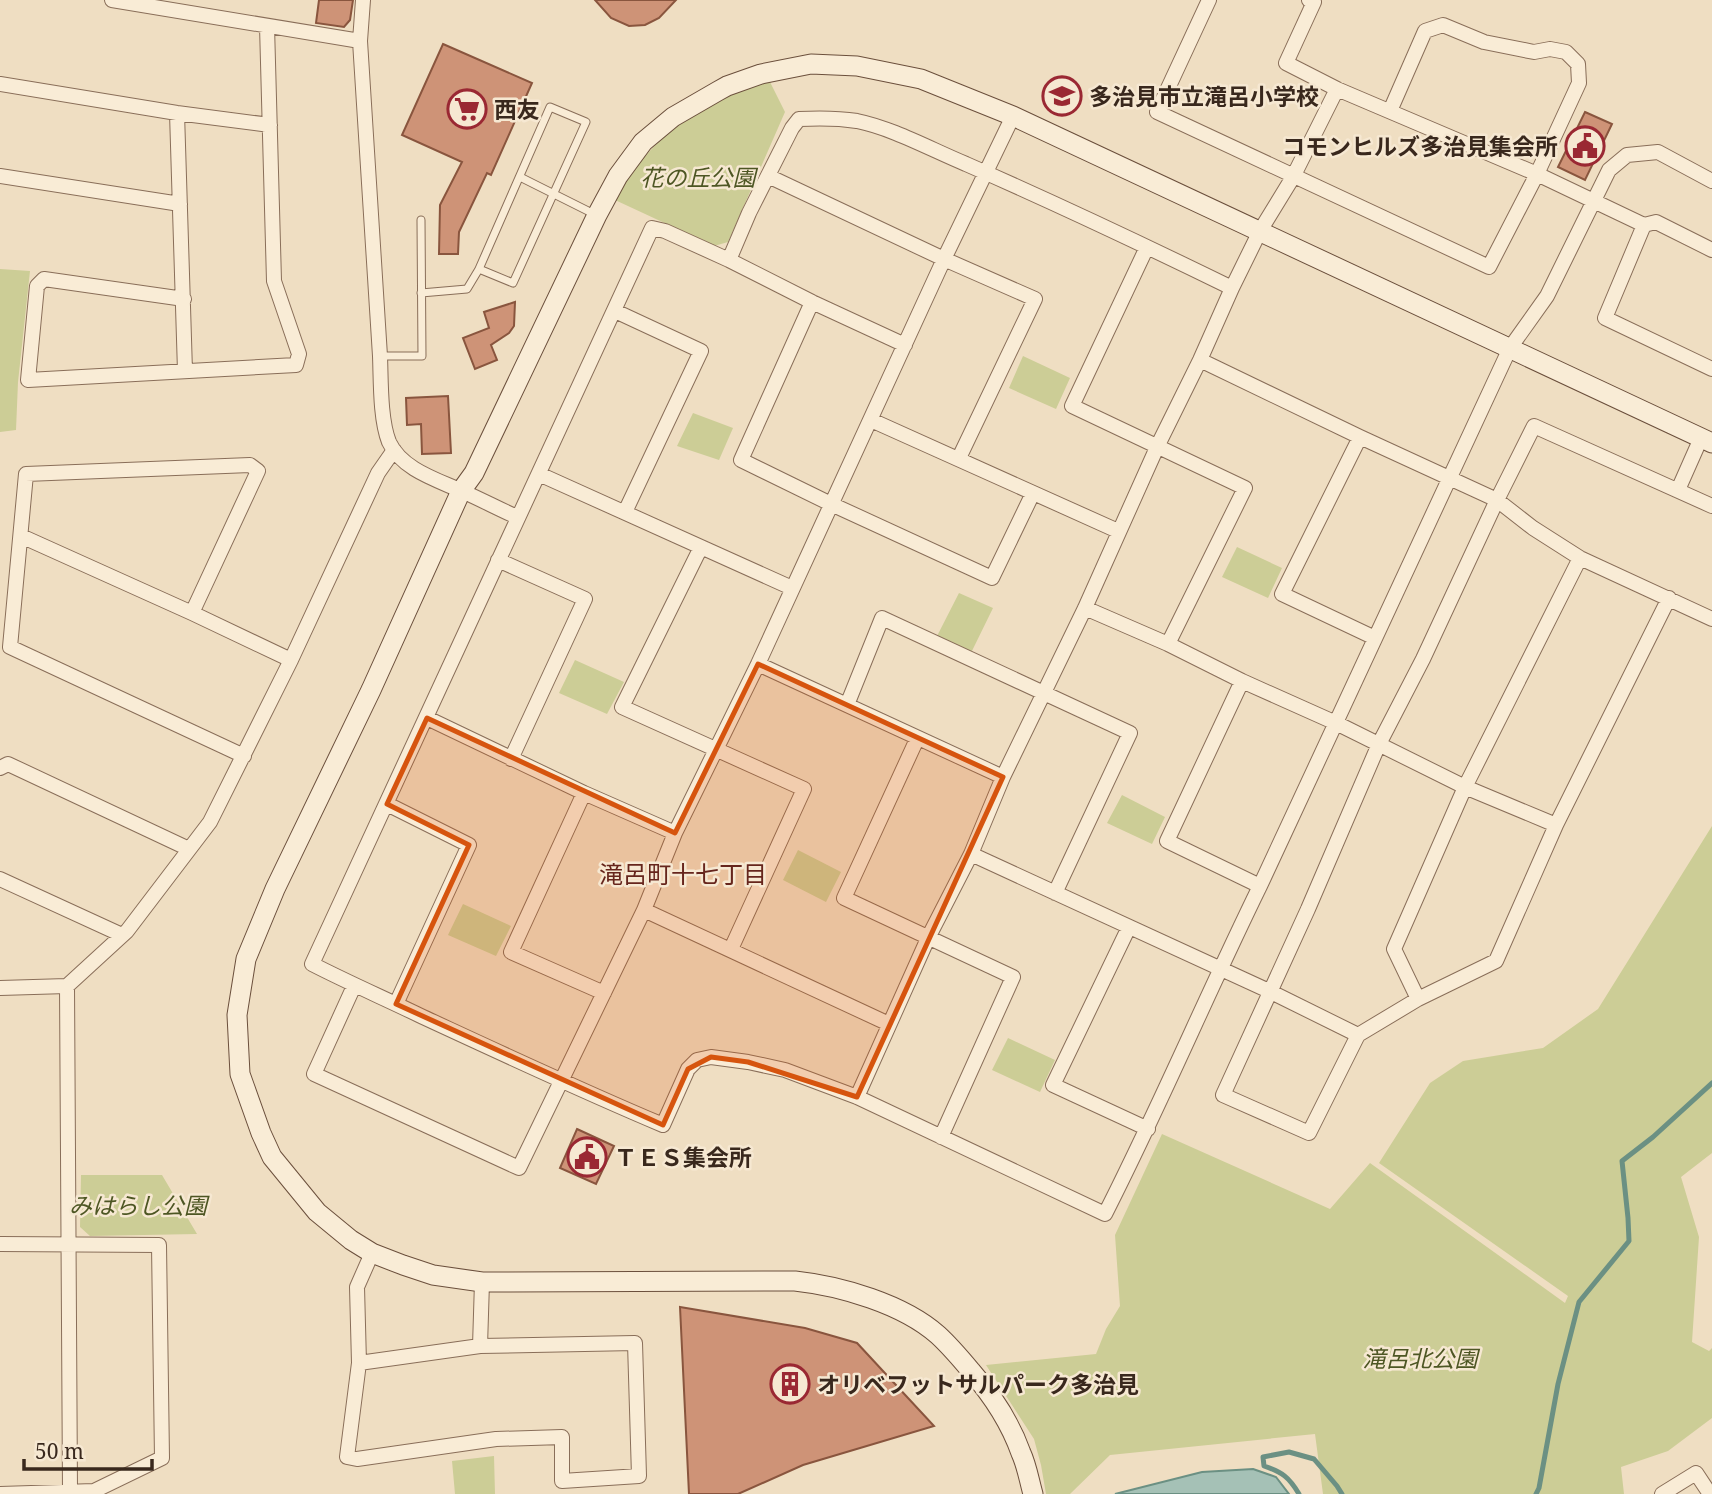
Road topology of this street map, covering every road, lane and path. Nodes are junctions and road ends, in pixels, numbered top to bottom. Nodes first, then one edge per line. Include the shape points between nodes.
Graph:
1 (112, 0) edge
2 (363, 0) edge
3 (1209, 0) edge
4 (1309, 0) edge
5 (173, 4) edge
6 (267, 26) junction
7 (360, 41) junction
8 (0, 84) edge
9 (1337, 89) junction
10 (1390, 111) junction
11 (177, 113) junction
12 (1013, 116) junction
13 (270, 125) junction
14 (985, 173) junction
15 (1537, 174) junction
16 (0, 176) edge
17 (768, 176) junction
18 (520, 177) junction
19 (1293, 177) junction
20 (1712, 181) edge
21 (554, 194) junction
22 (1592, 201) junction
23 (180, 204) junction
24 (597, 215) junction
25 (421, 220) dead end
26 (1644, 225) junction
27 (1260, 230) junction
28 (1147, 247) junction
29 (1712, 250) edge
30 (944, 259) junction
31 (729, 260) junction
32 (479, 269) junction
33 (1232, 288) junction
34 (421, 293) junction
35 (184, 299) junction
36 (812, 302) junction
37 (615, 311) junction
38 (905, 345) junction
39 (1510, 348) junction
40 (380, 356) junction
41 (1200, 360) junction
42 (1712, 369) edge
43 (185, 371) junction
44 (871, 419) junction
45 (1360, 437) junction
46 (1707, 441) edge
47 (1157, 445) junction
48 (394, 450) junction
49 (959, 458) junction
50 (539, 474) junction
51 (1451, 478) junction
52 (1678, 490) junction
53 (461, 491) junction
54 (1033, 493) junction
55 (1497, 500) junction
56 (831, 504) junction
57 (1712, 506) edge
58 (625, 512) junction
59 (517, 517) junction
60 (1118, 531) junction
61 (21, 536) junction
62 (701, 547) junction
63 (1580, 558) junction
64 (498, 560) junction
65 (792, 588) junction
66 (1669, 598) junction
67 (1085, 608) junction
68 (192, 613) junction
69 (1712, 619) edge
70 (1375, 638) junction
71 (1168, 644) junction
72 (291, 660) junction
73 (758, 664) junction
74 (1242, 681) junction
75 (1044, 692) junction
76 (847, 705) junction
77 (427, 718) junction
78 (1336, 723) junction
79 (917, 739) junction
80 (1379, 744) junction
81 (716, 749) junction
82 (244, 756) junction
83 (511, 758) junction
84 (0, 768) edge
85 (1003, 777) junction
86 (1465, 786) junction
87 (584, 793) junction
88 (387, 804) junction
89 (1556, 825) junction
90 (675, 832) junction
91 (189, 849) junction
92 (971, 854) junction
93 (0, 879) edge
94 (1260, 886) junction
95 (1055, 893) junction
96 (644, 910) junction
97 (1129, 927) junction
98 (122, 935) junction
99 (929, 936) junction
100 (731, 949) junction
101 (1220, 969) junction
102 (67, 986) junction
103 (354, 986) junction
104 (0, 988) edge
105 (1269, 991) junction
106 (604, 992) junction
107 (1418, 999) junction
108 (396, 1004) junction
109 (889, 1024) junction
110 (1358, 1035) junction
111 (560, 1081) junction
112 (857, 1097) junction
113 (1148, 1129) junction
114 (941, 1137) junction
115 (0, 1244) edge
116 (70, 1245) junction
117 (372, 1253) junction
118 (482, 1282) junction
119 (480, 1346) junction
120 (359, 1363) junction
121 (71, 1491) junction
122 (0, 1494) edge
123 (1032, 1494) edge
124 (1662, 1494) edge
125 (1710, 1494) edge

1 - 5 street
2 - 7 street
3 - 19 street via 1157,112
4 - 9 street via 1314,2 1286,63
5 - 6 street
6 - 7 street
6 - 13 street
7 - 40 street
8 - 11 street
9 - 10 street
9 - 19 street
10 - 15 street
10 - 15 street via 1425,32 1443,25 1484,42 1534,52 1566,52 1578,64 1578,83
11 - 13 street
11 - 23 street
12 - 14 street
12 - 24 street via 921,79 858,66 811,64 761,74 718,91 673,117 643,142
12 - 27 street
13 - 43 street via 274,281 299,354 296,365
14 - 17 street via 878,127 820,118 799,120
14 - 28 street
14 - 30 street
15 - 19 street via 1489,267
15 - 22 street
16 - 23 street
17 - 30 street
17 - 31 street
18 - 21 lane
18 - 21 lane via 550,107 586,122
18 - 32 lane
19 - 27 street
20 - 22 street via 1658,152 1627,155 1609,170
21 - 24 lane
21 - 32 lane via 513,283
22 - 26 street
22 - 39 street via 1547,296
23 - 35 street
24 - 53 street via 474,473
25 - 34 lane
26 - 29 street via 1656,222
26 - 42 street via 1605,318
27 - 33 street
27 - 39 street
28 - 33 street
28 - 47 street via 1072,406
30 - 38 street
30 - 49 street via 1035,299
31 - 36 street
31 - 37 street via 652,228
32 - 34 lane via 467,289
33 - 41 street
34 - 40 lane via 422,356
35 - 43 street
35 - 43 street via 44,279 37,286 28,380
36 - 38 street
36 - 56 street via 741,460
37 - 50 street
37 - 58 street via 701,351
38 - 44 street
39 - 46 street
39 - 51 street
40 - 48 street via 381,397
41 - 45 street
41 - 47 street
44 - 49 street
44 - 56 street
45 - 51 street
45 - 70 street via 1282,594
46 - 52 street
47 - 60 street
47 - 71 street via 1245,488
48 - 53 street via 428,477
48 - 72 street via 378,473
49 - 54 street
50 - 58 street
50 - 59 street
51 - 55 street
51 - 70 street
52 - 55 street via 1534,426
52 - 57 street
53 - 59 street
53 - 117 street via 275,889 246,958 237,1015 240,1074 272,1157 317,1212
54 - 56 street via 992,578
54 - 60 street
55 - 63 street
55 - 80 street
56 - 65 street
58 - 62 street
59 - 64 street
60 - 67 street
61 - 68 street
61 - 68 street via 26,474 250,464 258,471
61 - 82 street via 10,647
62 - 65 street
62 - 81 street via 622,707
63 - 66 street
63 - 86 street
64 - 77 street
64 - 83 street via 585,599
65 - 73 street
66 - 69 street
66 - 89 street
67 - 71 street
67 - 75 street
68 - 72 street
70 - 78 street
71 - 74 street
72 - 82 street
73 - 76 street
73 - 81 street
74 - 78 street
74 - 94 street via 1167,841
75 - 76 street via 882,618
75 - 85 street
75 - 95 street via 1130,733
76 - 79 street
77 - 83 street
77 - 88 street
78 - 80 street
78 - 94 street
79 - 85 street
79 - 99 street via 844,898
80 - 86 street
80 - 105 street
81 - 90 street
81 - 100 street via 804,789
82 - 91 street via 210,822
83 - 87 street
84 - 91 street via 8,764
85 - 92 street
86 - 89 street
86 - 107 street via 1394,949
87 - 90 street
87 - 106 street via 510,953
88 - 103 street via 312,964
88 - 108 street via 469,845
89 - 107 street via 1496,961
90 - 96 street
91 - 98 street
92 - 95 street
92 - 99 street
93 - 98 street
94 - 101 street
95 - 97 street
96 - 100 street
96 - 106 street
97 - 101 street
97 - 113 street via 1053,1085
98 - 102 street
99 - 109 street
99 - 114 street via 1013,977
100 - 109 street
101 - 105 street
101 - 113 street
102 - 104 street
102 - 116 street
103 - 108 street
103 - 111 street via 314,1074 519,1168
105 - 110 street
105 - 110 street via 1223,1094 1309,1133
106 - 111 street
107 - 110 street
108 - 111 street
109 - 112 street
111 - 112 street via 663,1125 688,1069 697,1060 748,1062 785,1070
112 - 114 street
113 - 114 street via 1105,1214
115 - 116 street
116 - 121 street
116 - 121 street via 159,1245 162,1458 94,1491
117 - 118 street via 433,1275
117 - 120 street via 357,1287
118 - 119 street
118 - 123 street via 794,1281 817,1283 883,1303 937,1334 990,1393 1016,1439
119 - 120 street
119 - 120 street via 635,1343 639,1476 562,1480 562,1437 496,1439 347,1457
121 - 122 street
124 - 125 street via 1696,1473

